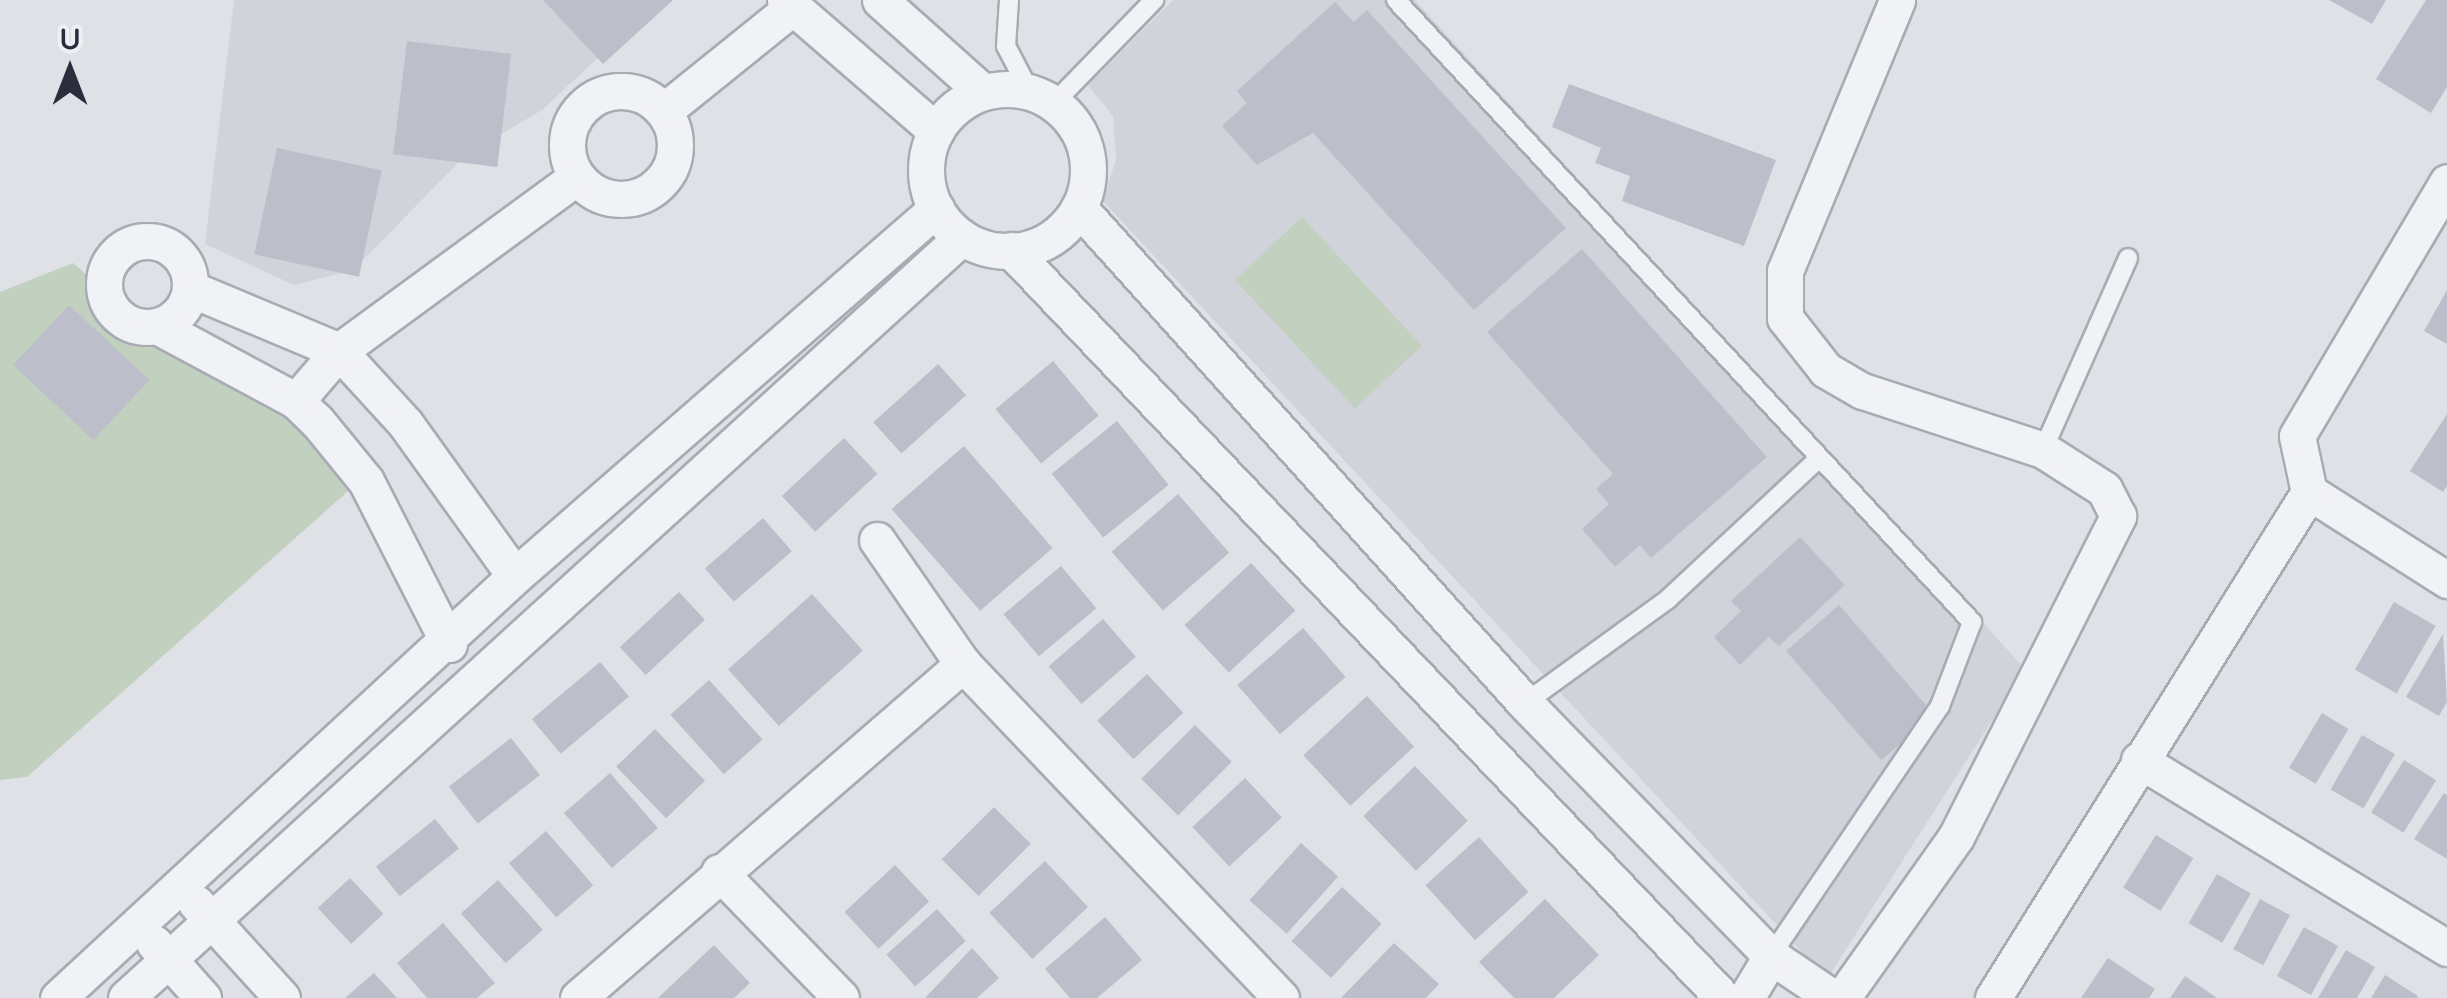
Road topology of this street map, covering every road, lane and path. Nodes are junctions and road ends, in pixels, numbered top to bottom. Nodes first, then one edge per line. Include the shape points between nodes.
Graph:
1 (880, 0) edge
2 (1009, 0) edge
3 (1154, 0) edge
4 (1396, 0) edge
5 (1897, 0) edge
6 (790, 3) edge
7 (983, 92) junction
8 (1042, 98) junction
9 (664, 112) junction
10 (936, 131) junction
11 (576, 177) junction
12 (2447, 182) edge
13 (1079, 208) junction
14 (936, 209) junction
15 (2435, 228) edge
16 (962, 237) junction
17 (1012, 250) junction
18 (2128, 258) dead end
19 (191, 289) junction
20 (157, 326) junction
21 (339, 351) junction
22 (296, 400) junction
23 (2043, 450) junction
24 (1817, 460) junction
25 (2309, 492) junction
26 (877, 540) dead end
27 (514, 576) junction
28 (2447, 580) edge
29 (449, 644) junction
30 (963, 664) junction
31 (1525, 703) junction
32 (2138, 760) junction
33 (719, 872) junction
34 (182, 888) junction
35 (212, 920) junction
36 (138, 926) junction
37 (2447, 948) edge
38 (1771, 956) junction
39 (169, 959) junction
40 (58, 998) edge
41 (126, 998) edge
42 (203, 998) edge
43 (282, 998) edge
44 (578, 998) edge
45 (841, 998) edge
46 (1281, 998) edge
47 (1723, 998) edge
48 (1746, 998) edge
49 (1833, 998) edge
50 (1842, 998) edge
51 (1994, 998) edge

1 - 7 street
2 - 8 lane via 1006,46
3 - 8 lane
4 - 24 lane
5 - 23 street via 1785,271 1785,318 1826,370 1862,391
6 - 9 street
6 - 10 street
7 - 8 street
7 - 10 street
8 - 13 street via 1088,152
9 - 11 street via 636,92 588,101 568,128
9 - 11 street via 674,160 654,188 622,200
10 - 14 street via 926,170
11 - 21 street
12 - 15 street
13 - 17 street via 1062,230
13 - 31 street
14 - 16 street
14 - 27 street
15 - 25 street via 2297,436
16 - 17 street
16 - 35 street
17 - 47 street
18 - 23 lane
19 - 20 street via 174,319
19 - 20 street via 186,264 168,246 143,242 120,251 106,272 112,309 132,324
19 - 21 street
20 - 22 street
21 - 22 street
21 - 27 street via 405,423
22 - 29 street via 366,481
23 - 50 street via 2104,490 2118,516 1956,836
24 - 31 lane via 1668,599
24 - 38 lane via 1972,622 1940,706
25 - 28 street
25 - 32 street
26 - 30 street
27 - 29 street
29 - 34 street
30 - 33 street
30 - 46 street
31 - 38 street
32 - 37 street
32 - 51 street
33 - 44 street
33 - 45 street
34 - 35 street
34 - 36 street
35 - 39 street
35 - 43 street
36 - 39 street
36 - 40 street
38 - 48 street
38 - 49 street
39 - 41 street
39 - 42 street

